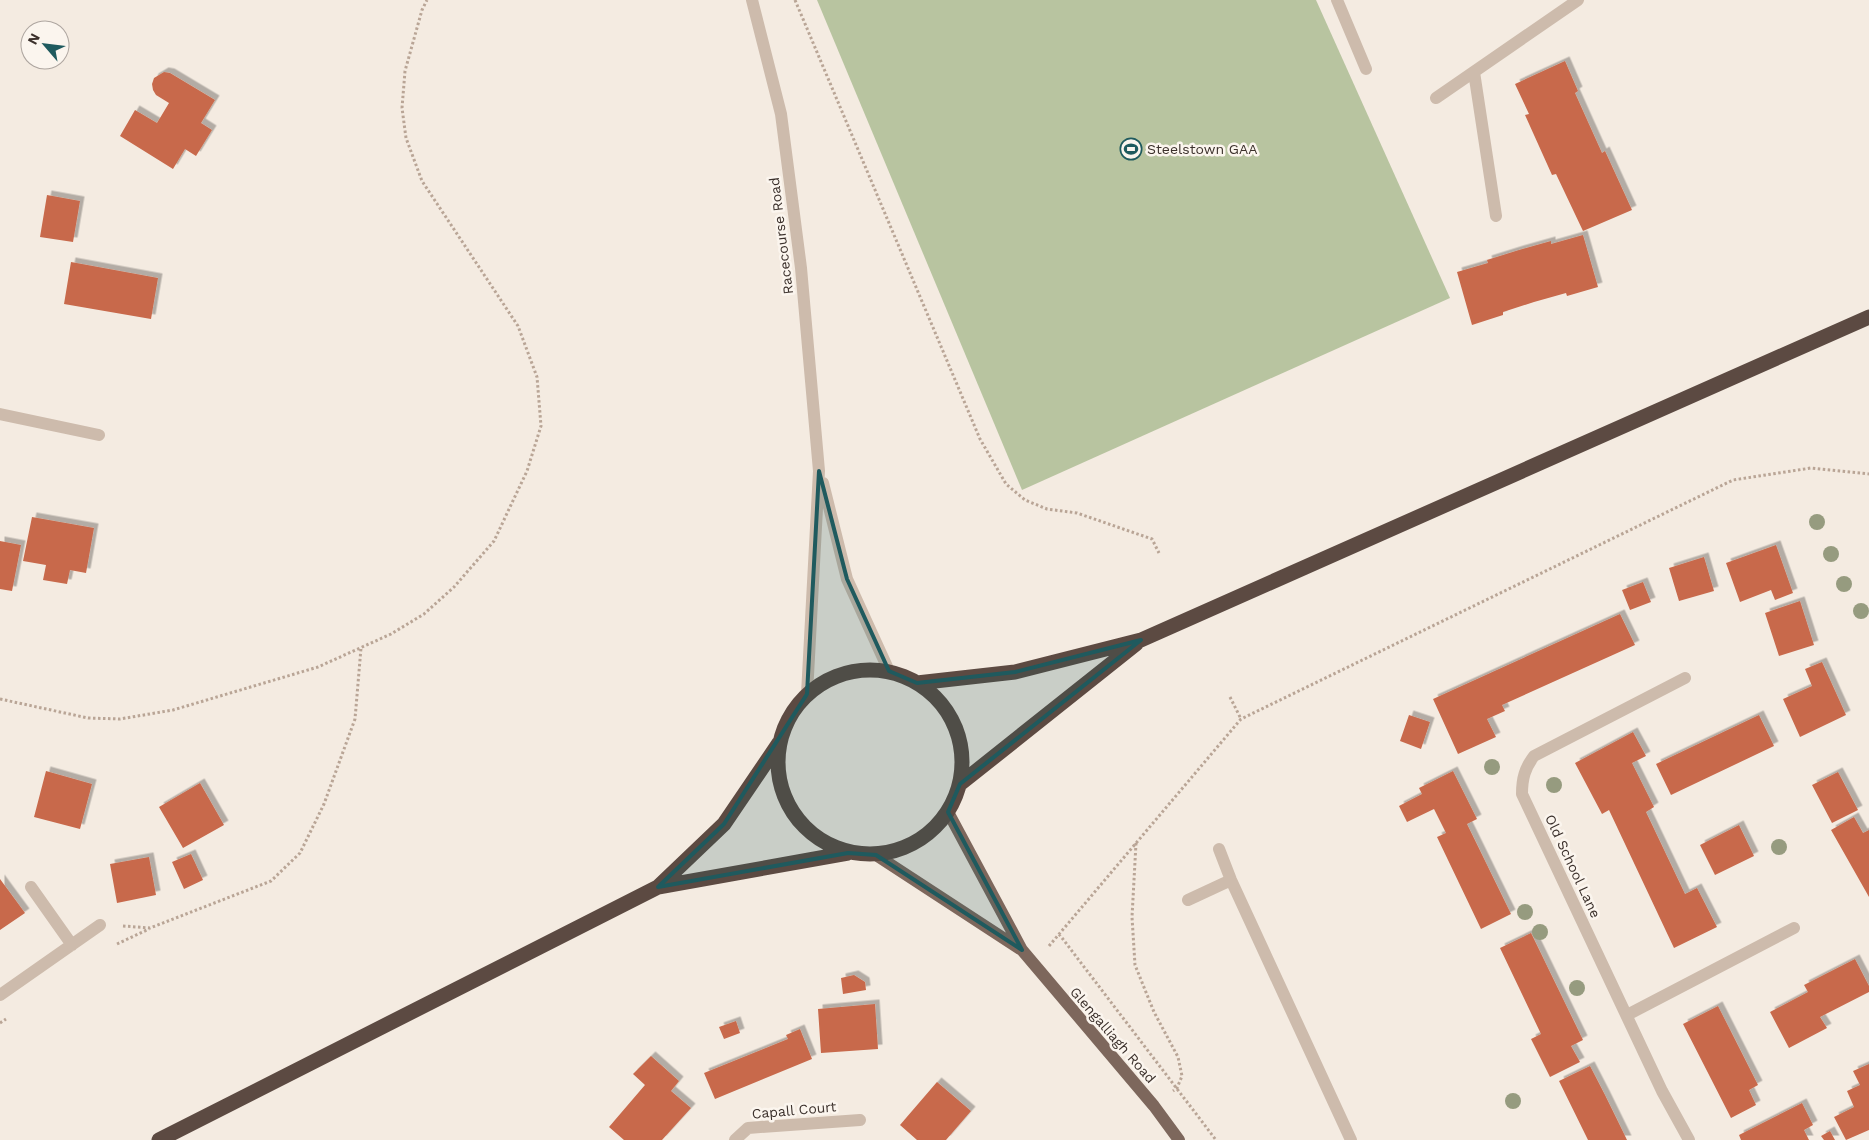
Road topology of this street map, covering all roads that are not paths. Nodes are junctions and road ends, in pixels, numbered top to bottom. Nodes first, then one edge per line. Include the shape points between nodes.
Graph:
1 (752, 0) edge
2 (1337, 0) edge
3 (1578, 0) edge
4 (1366, 69) dead end
5 (1474, 72) junction
6 (1436, 98) dead end
7 (1496, 216) dead end
8 (1869, 316) edge
9 (0, 414) edge
10 (99, 436) dead end
11 (820, 471) junction
12 (1141, 640) junction
13 (889, 671) junction
14 (1685, 678) dead end
15 (917, 683) junction
16 (807, 694) junction
17 (779, 743) junction
18 (960, 784) junction
19 (948, 812) junction
20 (1219, 849) dead end
21 (848, 852) junction
22 (876, 855) junction
23 (1231, 880) junction
24 (31, 887) dead end
25 (658, 887) junction
26 (1188, 900) dead end
27 (100, 925) road end
28 (1794, 928) dead end
29 (72, 945) junction
30 (1022, 950) junction
31 (0, 995) edge
32 (1627, 1015) junction
33 (860, 1120) dead end
34 (159, 1140) edge
35 (735, 1140) edge
36 (1178, 1140) edge
37 (1351, 1140) edge
38 (1689, 1140) edge

1 - 11 street, Racecourse Road via 781,114 801,268
2 - 4 street
3 - 5 street
5 - 6 street
5 - 7 street
8 - 12 highway
9 - 10 street
11 - 13 street, Racecourse Road via 846,579
11 - 16 street, Racecourse Road
12 - 15 highway via 1016,672
12 - 18 highway
13 - 15 highway
13 - 16 highway via 859,670 831,678
14 - 32 street, Old School Lane via 1534,756 1522,779 1522,794
15 - 18 highway via 940,701 955,726 962,754
16 - 17 highway via 789,716
17 - 21 highway via 778,772 784,799 800,823 822,841
17 - 25 highway via 724,824
18 - 19 highway
19 - 22 highway via 929,834 904,848
19 - 30 main road, Glengalliagh Road
20 - 23 street
21 - 22 highway
21 - 25 highway
22 - 30 main road, Glengalliagh Road
23 - 26 street
23 - 37 street
24 - 29 street
25 - 34 highway
27 - 29 street
28 - 32 street
29 - 31 street
30 - 36 main road, Glengalliagh Road via 1154,1106
32 - 38 street, Old School Lane
33 - 35 street, Capall Court via 748,1128

